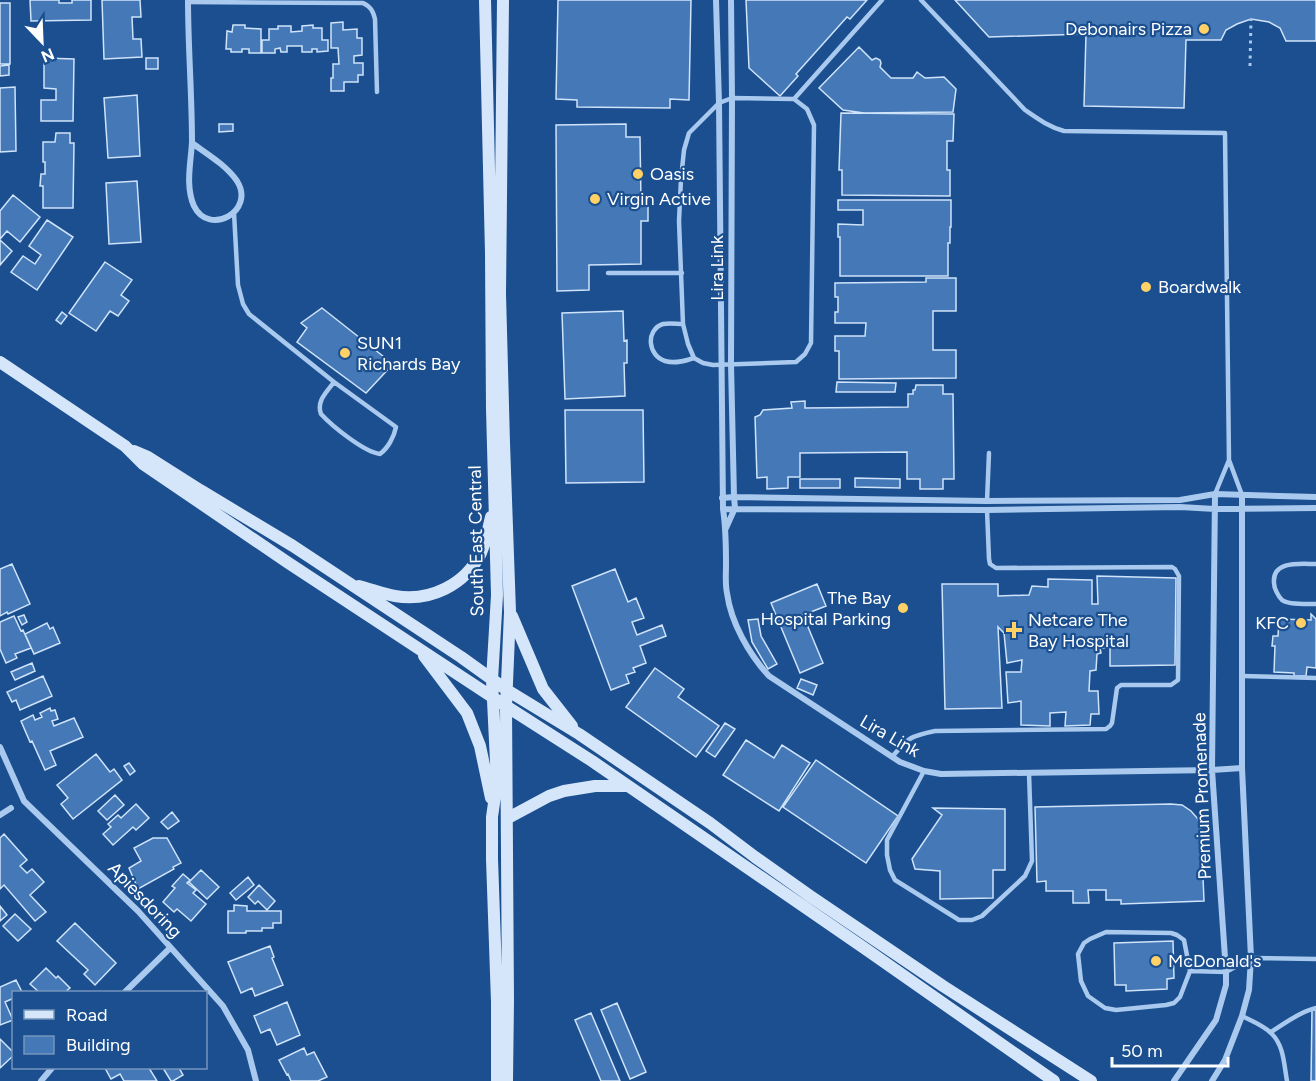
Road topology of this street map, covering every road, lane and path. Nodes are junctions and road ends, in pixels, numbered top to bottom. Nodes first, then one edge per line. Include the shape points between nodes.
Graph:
1 (485, 0) edge
2 (503, 0) edge
3 (716, 0) edge
4 (731, 0) edge
5 (882, 0) edge
6 (921, 0) edge
7 (188, 1) edge
8 (1251, 19) dead end
9 (1251, 66) dead end
10 (377, 92) dead end
11 (732, 98) junction
12 (795, 99) junction
13 (720, 103) junction
14 (192, 142) junction
15 (234, 213) junction
16 (608, 273) dead end
17 (682, 273) junction
18 (683, 324) junction
19 (694, 358) junction
20 (0, 362) edge
21 (722, 364) junction
22 (731, 364) junction
23 (334, 382) junction
24 (125, 447) junction
25 (990, 453) dead end
26 (1229, 460) junction
27 (1215, 494) junction
28 (494, 495) junction
29 (1242, 495) junction
30 (734, 497) junction
31 (1316, 497) edge
32 (722, 498) junction
33 (987, 501) junction
34 (735, 508) junction
35 (1243, 508) junction
36 (1316, 508) edge
37 (723, 509) junction
38 (1215, 509) junction
39 (987, 510) junction
40 (726, 528) junction
41 (1316, 564) edge
42 (347, 582) junction
43 (1316, 604) edge
44 (510, 612) junction
45 (420, 650) junction
46 (1242, 676) junction
47 (1316, 678) edge
48 (492, 680) junction
49 (507, 690) junction
50 (494, 697) junction
51 (506, 706) junction
52 (579, 734) junction
53 (0, 747) edge
54 (892, 757) junction
55 (1242, 768) junction
56 (1212, 770) junction
57 (924, 771) junction
58 (1029, 772) junction
59 (630, 786) junction
60 (12, 808) dead end
61 (0, 815) edge
62 (492, 817) junction
63 (508, 818) junction
64 (170, 948) junction
65 (1251, 958) junction
66 (1316, 959) edge
67 (1190, 971) junction
68 (1226, 972) junction
69 (127, 991) edge
70 (1316, 1008) edge
71 (1242, 1016) junction
72 (1271, 1032) junction
73 (51, 1069) edge
74 (41, 1081) edge
75 (256, 1081) edge
76 (497, 1081) edge
77 (507, 1081) edge
78 (1054, 1081) edge
79 (1091, 1081) edge
80 (1174, 1081) edge
81 (1212, 1081) edge
82 (1287, 1081) edge

1 - 28 street, South East Central
2 - 44 street, South East Central via 500,294
3 - 13 street, Lira Link
4 - 11 street, Lira Link
5 - 12 lane
6 - 26 lane via 1025,110 1057,129 1225,134
7 - 10 lane via 363,3 373,11 375,19
7 - 14 street
8 - 9 path
11 - 12 lane
11 - 13 lane
11 - 22 street, Lira Link
12 - 22 lane via 807,109 814,125 811,343 796,362
13 - 17 lane, Lira Link via 689,133 684,150
13 - 21 street, Lira Link
14 - 15 street via 238,183 241,202
14 - 15 street via 189,186 194,206 205,218 214,220
15 - 23 lane via 238,285 243,304 249,314
16 - 17 lane, Lira Link
17 - 18 lane, Lira Link
18 - 19 lane, Lira Link
18 - 19 lane via 663,324 654,330 651,346 663,361
19 - 21 lane via 703,363
20 - 24 street
21 - 22 lane
21 - 32 street, Lira Link
22 - 30 street, Lira Link
23 - 23 lane via 396,427 380,454 363,447 321,414 321,399
24 - 42 street via 148,457
24 - 45 street via 153,471
25 - 33 lane
26 - 27 lane
26 - 29 lane
27 - 29 street
27 - 33 street via 1180,500
27 - 38 street, Premium Promenade
28 - 42 street via 481,552 469,571 452,585 434,594 411,597
28 - 48 street, South East Central via 497,595
29 - 31 street
29 - 35 street
30 - 32 street
30 - 33 street
30 - 34 street, Lira Link
32 - 37 street, Lira Link
34 - 37 street
34 - 39 street
34 - 40 street
35 - 36 street
35 - 38 street
35 - 46 street
37 - 40 street, Lira Link
38 - 39 street
38 - 56 street, Premium Promenade
39 - 54 lane via 989,559 996,568 1175,568 1179,576 1178,680 1171,685 1121,685 1117,688 1112,723 1106,729 935,730 907,739
40 - 54 street, Lira Link via 731,611 757,663 769,676
41 - 43 lane via 1291,563 1279,569 1274,586 1282,600
42 - 48 street
44 - 49 street, South East Central
44 - 52 street via 543,689
45 - 50 street
45 - 62 street via 467,713 475,730
46 - 47 lane
46 - 55 street
48 - 49 street
48 - 50 street, South East Central
49 - 51 street, South East Central
49 - 52 street
50 - 51 street
50 - 62 street, South East Central via 497,782
51 - 59 street
51 - 63 street, South East Central
52 - 79 street via 943,986
53 - 64 street, Apiesdoring via 24,801 138,911
54 - 57 street, Lira Link
55 - 56 street, Lira Link
55 - 65 street
56 - 58 street, Lira Link
56 - 68 street, Premium Promenade
57 - 58 street, Lira Link
57 - 58 lane via 887,840 890,870 895,880 959,920 982,916 1029,869
59 - 63 street via 564,791
59 - 78 street
60 - 61 street
62 - 76 street, South East Central
63 - 77 street, South East Central
64 - 69 street
64 - 75 street, Apiesdoring via 223,1006 248,1050
65 - 66 lane
65 - 68 lane
65 - 71 street
67 - 67 lane via 1184,940 1170,933 1106,932 1084,943 1078,954 1081,981 1088,996 1105,1008 1116,1010 1174,1003
67 - 68 lane
68 - 80 street, Premium Promenade via 1216,1020
70 - 72 lane
71 - 72 lane
71 - 81 street via 1225,1060
72 - 82 lane via 1282,1051
73 - 74 street

